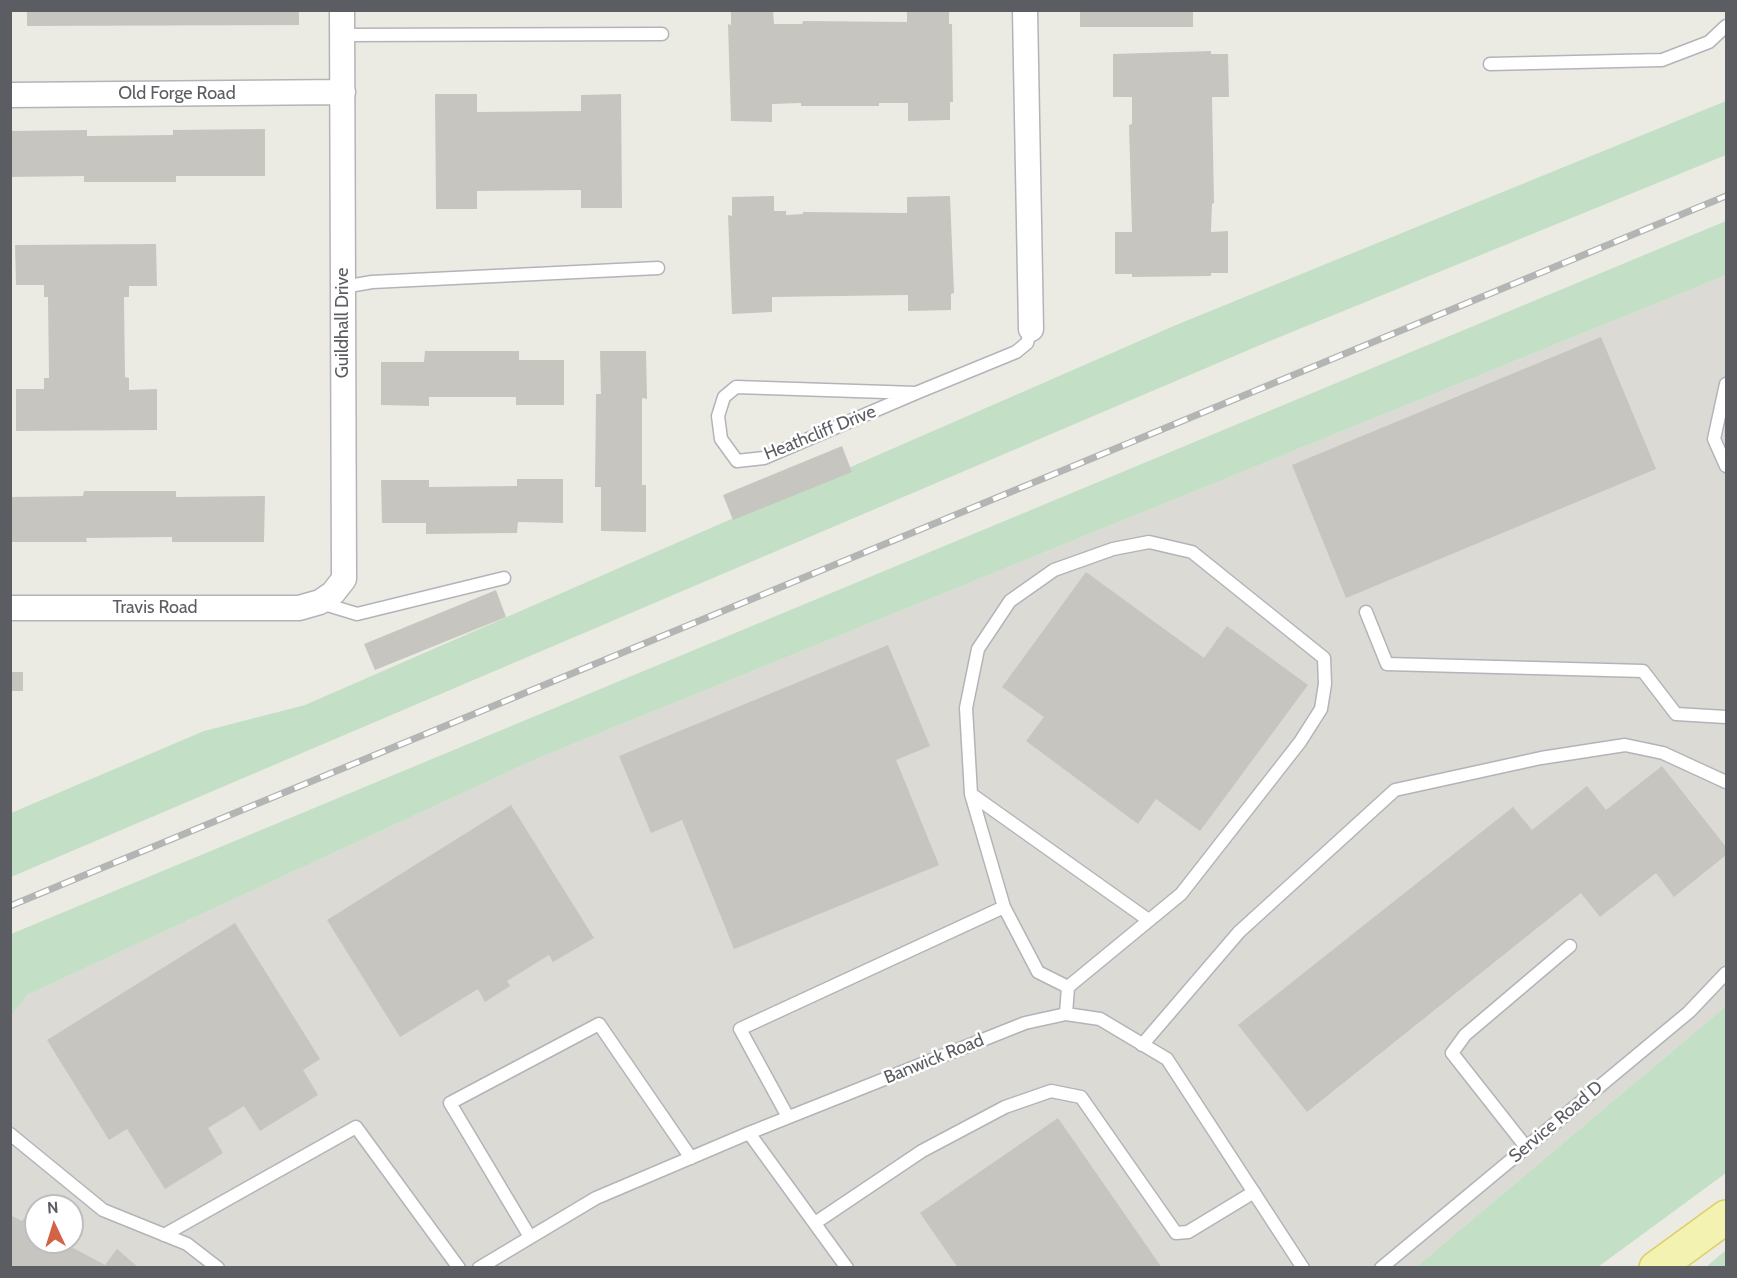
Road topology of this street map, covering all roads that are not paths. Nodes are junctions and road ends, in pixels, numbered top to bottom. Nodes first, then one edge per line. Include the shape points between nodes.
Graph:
1 (342, 10) edge
2 (1025, 10) edge
3 (1726, 26) edge
4 (662, 34) dead end
5 (342, 35) junction
6 (1490, 64) dead end
7 (343, 92) junction
8 (10, 95) edge
9 (658, 268) dead end
10 (343, 287) junction
11 (1031, 329) joint
12 (1726, 384) edge
13 (916, 393) junction
14 (1726, 466) edge
15 (504, 578) dead end
16 (309, 605) junction
17 (10, 608) edge
18 (1366, 612) dead end
19 (1726, 717) edge
20 (1726, 782) edge
21 (971, 794) junction
22 (1004, 907) junction
23 (1147, 919) junction
24 (1570, 946) dead end
25 (1726, 973) edge
26 (1068, 987) junction
27 (1066, 1014) junction
28 (1143, 1045) junction
29 (788, 1117) junction
30 (749, 1133) junction
31 (10, 1134) edge
32 (1526, 1147) junction
33 (691, 1158) junction
34 (1254, 1192) junction
35 (1726, 1217) edge
36 (815, 1223) junction
37 (164, 1235) junction
38 (530, 1237) junction
39 (218, 1268) edge
40 (459, 1268) edge
41 (479, 1268) edge
42 (847, 1268) edge
43 (1303, 1268) edge
44 (1381, 1268) edge
45 (1656, 1268) edge

1 - 5 street, Guildhall Drive
2 - 11 street, Heathcliff Drive
3 - 6 lane via 1709,42 1662,60
4 - 5 lane
5 - 7 street, Guildhall Drive
7 - 8 street, Old Forge Road
7 - 10 street, Guildhall Drive
9 - 10 lane via 372,282
10 - 16 street, Guildhall Drive via 344,579 333,593
11 - 13 lane, Heathcliff Drive via 1027,343 1016,352
12 - 14 lane via 1714,439
13 - 13 lane, Heathcliff Drive via 736,387 724,397 718,416 721,439 737,461 764,458
15 - 16 lane via 357,614
16 - 17 street, Travis Road
18 - 19 lane via 1387,664 1643,672 1676,714
20 - 28 lane via 1663,753 1625,745 1541,758 1395,790 1239,932
21 - 22 lane
21 - 23 lane
21 - 23 lane via 966,708 978,649 1010,601 1054,570 1113,549 1149,542 1192,552 1324,658 1325,684 1321,709 1300,742 1180,894
22 - 26 lane via 1038,972
22 - 29 lane via 740,1029
23 - 26 lane
24 - 32 lane via 1465,1035 1452,1053
25 - 32 lane, Service Road D via 1689,1012
26 - 27 lane
27 - 28 lane, Banwick Road via 1100,1020
27 - 29 lane, Banwick Road via 1025,1023
28 - 34 lane, Banwick Road via 1167,1059
29 - 30 lane, Banwick Road
30 - 33 lane, Banwick Road
30 - 36 lane
31 - 37 lane via 103,1210
32 - 44 lane, Service Road D
33 - 38 lane, Banwick Road via 596,1198
33 - 38 lane via 598,1024 450,1103
34 - 36 lane via 1188,1232 1176,1233 1081,1097 1052,1091 1005,1107 922,1151
34 - 43 lane, Banwick Road
35 - 45 main road
36 - 42 lane
37 - 39 lane via 187,1244
37 - 40 lane via 356,1127
38 - 41 lane, Banwick Road

